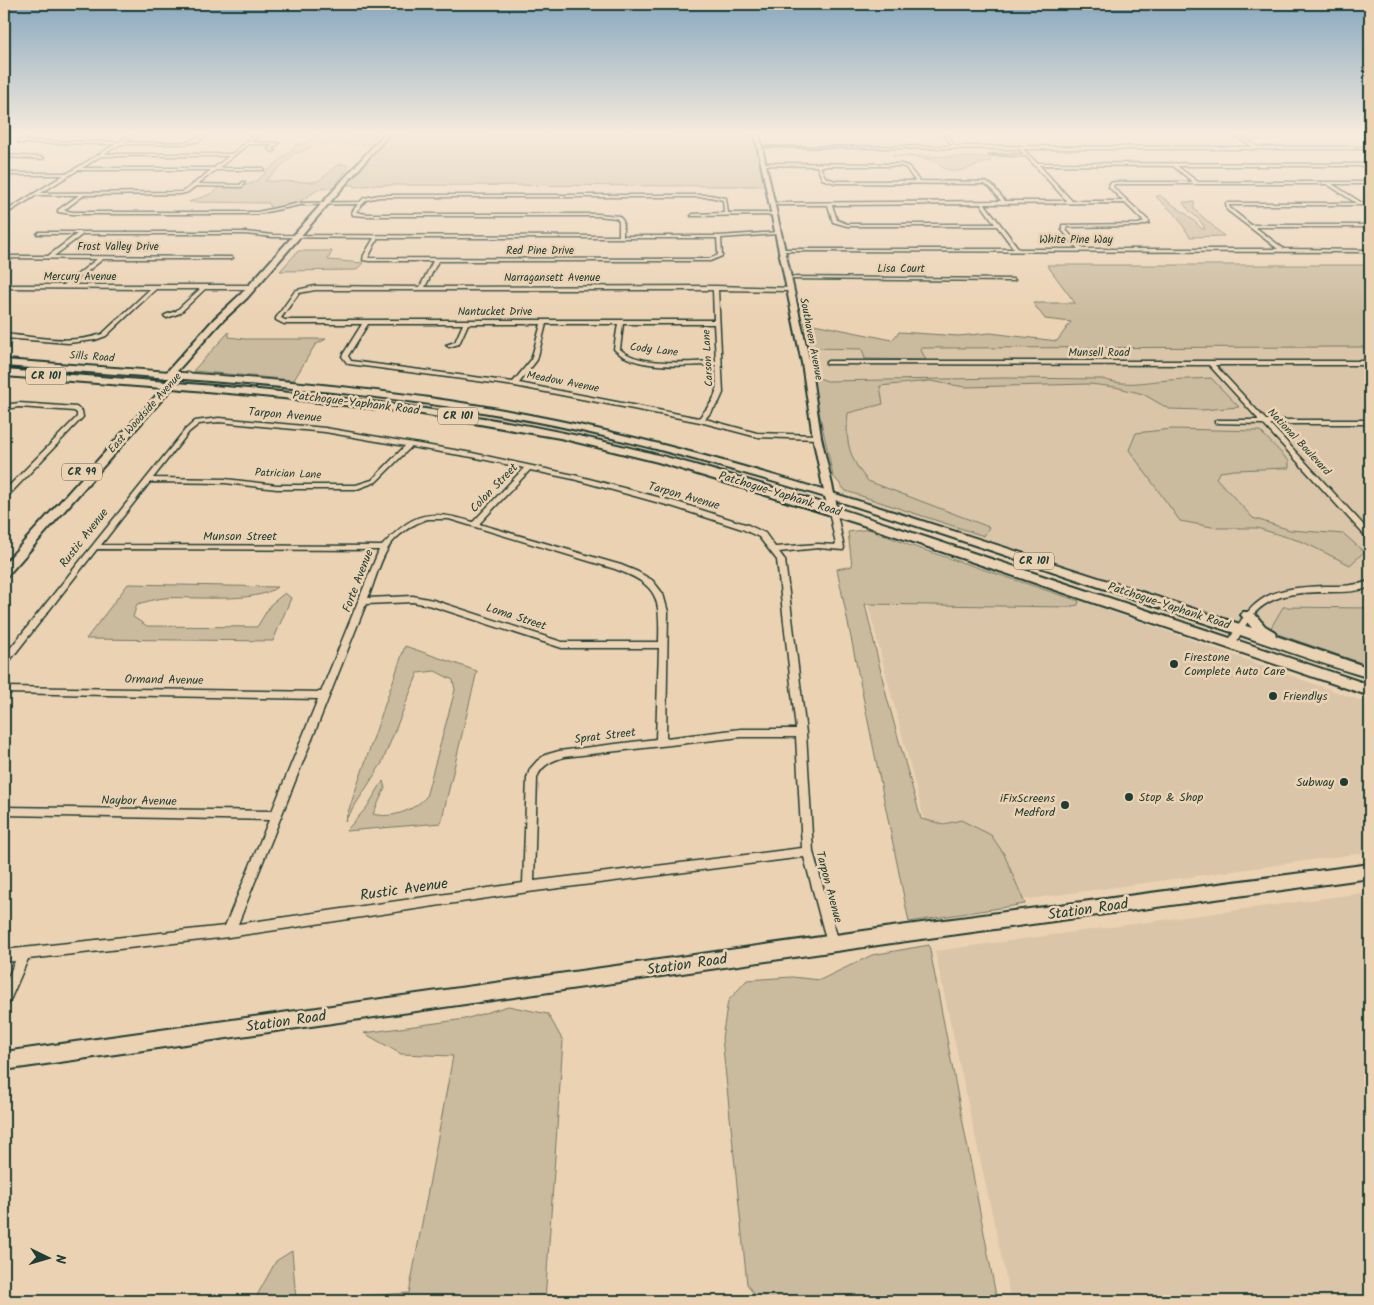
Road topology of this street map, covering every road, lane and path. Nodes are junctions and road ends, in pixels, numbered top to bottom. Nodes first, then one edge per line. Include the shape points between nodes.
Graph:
1 (35, 195) edge
2 (82, 195) edge
3 (333, 195) edge
4 (769, 195) edge
5 (998, 195) edge
6 (1064, 195) edge
7 (1119, 195) edge
8 (1347, 195) edge
9 (1127, 202) junction
10 (326, 203) junction
11 (360, 203) junction
12 (829, 203) junction
13 (982, 203) junction
14 (1004, 203) junction
15 (1071, 203) junction
16 (771, 204) junction
17 (1361, 204) junction
18 (1370, 204) edge
19 (5, 213) edge
20 (726, 214) junction
21 (773, 214) junction
22 (693, 215) dead end
23 (998, 225) junction
24 (1250, 226) junction
25 (1370, 226) edge
26 (39, 233) dead end
27 (82, 233) junction
28 (778, 233) junction
29 (298, 236) junction
30 (621, 236) junction
31 (377, 237) junction
32 (719, 237) junction
33 (782, 250) junction
34 (1017, 250) junction
35 (1081, 250) junction
36 (1282, 251) junction
37 (1370, 252) edge
38 (4, 257) edge
39 (49, 257) junction
40 (102, 257) junction
41 (231, 258) dead end
42 (436, 261) junction
43 (788, 278) junction
44 (1014, 280) dead end
45 (4, 287) edge
46 (65, 287) junction
47 (156, 287) junction
48 (204, 287) junction
49 (251, 287) junction
50 (422, 288) junction
51 (715, 288) junction
52 (790, 289) junction
53 (279, 315) joint
54 (167, 316) dead end
55 (366, 322) junction
56 (466, 322) junction
57 (544, 322) junction
58 (622, 322) junction
59 (716, 322) junction
60 (4, 336) edge
61 (449, 345) dead end
62 (4, 363) edge
63 (718, 363) junction
64 (1370, 363) edge
65 (828, 364) dead end
66 (1211, 364) junction
67 (4, 373) edge
68 (169, 381) junction
69 (264, 383) joint
70 (516, 384) junction
71 (4, 407) edge
72 (701, 420) junction
73 (1217, 422) dead end
74 (1264, 422) junction
75 (1370, 422) edge
76 (187, 431) joint
77 (817, 437) junction
78 (410, 444) junction
79 (530, 467) junction
80 (148, 480) junction
81 (4, 495) edge
82 (830, 495) junction
83 (833, 511) junction
84 (474, 525) junction
85 (1362, 527) junction
86 (1370, 527) edge
87 (1370, 536) edge
88 (95, 547) junction
89 (384, 548) junction
90 (774, 550) junction
91 (4, 560) edge
92 (4, 572) edge
93 (1370, 584) edge
94 (364, 601) junction
95 (1248, 615) junction
96 (1238, 628) junction
97 (1231, 644) junction
98 (662, 645) junction
99 (1317, 655) junction
100 (4, 662) edge
101 (1370, 673) edge
102 (4, 690) edge
103 (1370, 691) edge
104 (324, 696) junction
105 (801, 733) junction
106 (660, 742) junction
107 (4, 811) edge
108 (275, 816) junction
109 (808, 852) junction
110 (1370, 870) edge
111 (528, 887) junction
112 (229, 931) junction
113 (833, 943) junction
114 (24, 954) junction
115 (4, 956) edge
116 (4, 1001) edge
117 (4, 1061) edge

1 - 19 street
2 - 10 street via 60,211 258,213 300,204
3 - 10 main road, East Woodside Avenue / CR 99
4 - 16 street, Southaven Avenue
5 - 14 street
6 - 15 street
7 - 9 street
8 - 17 street
9 - 15 street
9 - 35 street via 1146,223 1064,226
10 - 11 street
10 - 29 main road, East Woodside Avenue / CR 99
11 - 20 street via 369,197 379,196 710,196 724,199
11 - 30 street via 355,214 617,217 623,224
12 - 13 street
12 - 16 street
12 - 23 street via 835,221 847,225
13 - 14 street
13 - 23 street
14 - 15 street
16 - 21 street, Southaven Avenue
17 - 18 street
17 - 24 street via 1227,204 1228,209
20 - 21 street
20 - 22 street
21 - 28 street, Southaven Avenue
23 - 34 street
24 - 25 street
24 - 36 street
26 - 27 street
27 - 29 street
27 - 39 street
28 - 32 street
28 - 33 street, Southaven Avenue
29 - 31 street
29 - 49 main road, East Woodside Avenue / CR 99
30 - 31 street
30 - 32 street
31 - 42 street, Red Pine Drive via 365,259
32 - 42 street, Red Pine Drive via 720,256 710,260
33 - 34 street, White Pine Way
33 - 43 street, Southaven Avenue
34 - 35 street, White Pine Way
35 - 36 street, White Pine Way
36 - 37 street, White Pine Way
38 - 39 street, Frost Valley Drive
39 - 40 street, Frost Valley Drive
40 - 41 street, Frost Valley Drive
40 - 46 street
42 - 50 street
43 - 44 street, Lisa Court
43 - 52 street, Southaven Avenue
45 - 46 street, Mercury Avenue
46 - 47 street, Mercury Avenue
47 - 48 street, Mercury Avenue
47 - 60 street via 97,339 77,342
48 - 49 street, Mercury Avenue
48 - 54 street via 178,312
49 - 68 main road, East Woodside Avenue / CR 99 via 224,323
50 - 51 street, Narragansett Avenue
50 - 53 street, Narragansett Avenue via 315,288 297,292
51 - 52 street, Narragansett Avenue
51 - 59 street, Carson Lane
52 - 77 street, Southaven Avenue
53 - 55 street, Nantucket Drive via 279,321 284,322
55 - 56 street, Nantucket Drive
55 - 70 street, Meadow Avenue via 345,356 349,362
56 - 57 street, Nantucket Drive
56 - 61 street via 457,343
57 - 58 street, Nantucket Drive
57 - 70 street via 534,360
58 - 59 street, Nantucket Drive
58 - 63 street, Cody Lane via 617,349 623,356 668,364
59 - 63 street, Carson Lane
62 - 68 main road, Sills Road / CR 101
63 - 72 street, Carson Lane via 719,398
64 - 66 street, Munsell Road
65 - 66 street, Munsell Road
66 - 74 street, National Boulevard
67 - 68 main road, Sills Road / CR 101
68 - 69 main road
68 - 83 main road, Patchogue-Yaphank Road / CR 101 via 353,401 527,428 663,460
68 - 91 main road, East Woodside Avenue / CR 99
68 - 92 main road, East Woodside Avenue / CR 99
69 - 82 main road, Patchogue-Yaphank Road / CR 101 via 405,397 558,423 675,450
70 - 72 street, Meadow Avenue
71 - 81 street via 19,405 76,409 80,412 80,417
72 - 77 street, Meadow Avenue via 757,435
73 - 74 street
74 - 75 street
74 - 85 street, National Boulevard
76 - 78 street, Tarpon Avenue via 197,422 219,420 325,430
76 - 80 street, Rustic Avenue
77 - 82 street, Southaven Avenue
78 - 79 street, Tarpon Avenue
78 - 80 street, Patrician Lane via 374,481 357,487 277,487 225,481
79 - 84 street, Colon Street
79 - 90 street, Tarpon Avenue via 677,505 736,524 762,535
80 - 88 street, Rustic Avenue
82 - 83 street, Southaven Avenue
82 - 96 main road, Patchogue-Yaphank Road / CR 101
83 - 90 street, Southaven Avenue via 840,548 818,546
83 - 97 main road, Patchogue-Yaphank Road / CR 101
84 - 89 street, Forte Avenue via 424,516 412,521
84 - 98 street, Forte Avenue via 618,566 642,577 659,593 663,602
85 - 86 street
85 - 87 street, National Boulevard
88 - 89 street, Munson Street
88 - 100 street, Rustic Avenue
89 - 94 street, Forte Avenue
90 - 105 street, Tarpon Avenue via 781,560
93 - 95 street via 1354,589 1284,592 1266,598
94 - 98 street, Loma Street via 413,599 433,603 562,645
94 - 104 street, Forte Avenue
95 - 96 street
95 - 99 main road via 1264,632
96 - 97 street
96 - 99 main road, Patchogue-Yaphank Road / CR 101
97 - 103 main road, Patchogue-Yaphank Road / CR 101
98 - 106 street, Forte Avenue
99 - 101 main road, Patchogue-Yaphank Road / CR 101
102 - 104 street, Ormand Avenue
104 - 108 street, Forte Avenue
105 - 106 street, Sprat Street via 741,733
105 - 109 street, Tarpon Avenue
106 - 111 street, Sprat Street via 564,753 542,762 534,770
107 - 108 street, Naybor Avenue
108 - 112 street, Forte Avenue
109 - 111 street, Rustic Avenue
109 - 113 street, Tarpon Avenue
110 - 113 main road, Station Road
111 - 112 street, Rustic Avenue
112 - 114 street, Rustic Avenue
113 - 117 main road, Station Road
114 - 115 street, Rustic Avenue
114 - 116 street

